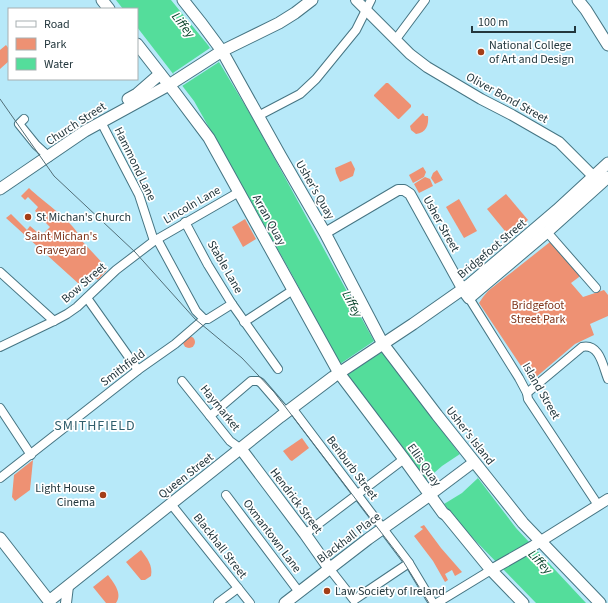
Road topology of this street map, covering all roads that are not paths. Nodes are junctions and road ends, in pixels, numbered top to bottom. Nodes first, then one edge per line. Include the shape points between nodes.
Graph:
1 (102, 0) edge
2 (182, 0) edge
3 (312, 0) edge
4 (356, 0) edge
5 (372, 0) edge
6 (425, 0) edge
7 (578, 0) edge
8 (108, 8) edge
9 (366, 10) junction
10 (396, 39) junction
11 (244, 41) junction
12 (138, 45) edge
13 (608, 45) edge
14 (220, 53) junction
15 (230, 66) junction
16 (160, 74) junction
17 (173, 82) junction
18 (258, 116) junction
19 (24, 119) dead end
20 (102, 122) junction
21 (49, 157) junction
22 (608, 163) edge
23 (604, 179) edge
24 (0, 189) edge
25 (239, 192) junction
26 (185, 222) junction
27 (325, 232) junction
28 (547, 232) junction
29 (156, 240) junction
30 (0, 272) edge
31 (596, 288) dead end
32 (293, 290) junction
33 (466, 294) junction
34 (87, 298) junction
35 (232, 304) junction
36 (204, 319) junction
37 (54, 322) junction
38 (244, 322) junction
39 (381, 345) junction
40 (0, 347) edge
41 (278, 369) dead end
42 (138, 370) junction
43 (341, 372) junction
44 (608, 380) edge
45 (182, 381) dead end
46 (527, 393) junction
47 (0, 408) edge
48 (289, 410) junction
49 (210, 416) junction
50 (241, 449) junction
51 (31, 455) junction
52 (404, 459) junction
53 (472, 464) junction
54 (0, 478) edge
55 (432, 494) junction
56 (226, 495) dead end
57 (355, 497) junction
58 (608, 499) edge
59 (171, 504) junction
60 (598, 505) junction
61 (383, 528) junction
62 (305, 534) junction
63 (0, 538) edge
64 (536, 544) junction
65 (409, 563) junction
66 (329, 568) junction
67 (494, 568) junction
68 (68, 586) junction
69 (238, 588) junction
70 (299, 592) junction
71 (50, 602) edge
72 (66, 603) edge
73 (218, 603) edge
74 (250, 603) edge
75 (285, 603) edge
76 (433, 603) edge
77 (437, 603) edge
78 (523, 603) edge
79 (600, 603) edge

1 - 8 main road
2 - 14 main road, Usher's Quay via 202,24
3 - 11 main road, Church Street via 286,19
4 - 9 street, Oliver Bond Street
5 - 9 street
6 - 10 street
7 - 13 main road
9 - 10 street, Oliver Bond Street
9 - 18 street via 356,30 316,79 300,94
10 - 23 street, Oliver Bond Street via 426,67 559,142
11 - 14 main road, Church Street
11 - 15 main road via 232,57
12 - 16 main road, Arran Quay
14 - 15 main road, Usher's Quay
14 - 17 main road, Church Street
15 - 18 main road, Usher's Quay
16 - 17 main road, Arran Quay
16 - 20 main road via 137,94 110,110
17 - 20 main road, Church Street
17 - 25 main road, Arran Quay
18 - 27 main road, Usher's Quay
19 - 21 street via 19,124
20 - 21 main road, Church Street
20 - 29 street, Hammond Lane via 139,195
21 - 24 main road, Church Street
22 - 23 main road, Bridgefoot Street via 600,169
23 - 28 main road, Bridgefoot Street
23 - 33 main road, Bridgefoot Street via 498,261
25 - 26 street, Lincoln Lane
25 - 32 main road, Arran Quay
26 - 29 street, Lincoln Lane
26 - 35 street, Stable Lane
27 - 33 street, Usher Street via 398,190 404,190 410,194
27 - 39 main road, Usher's Quay
28 - 31 street
28 - 33 main road, Bridgefoot Street
29 - 34 street, Bow Street via 111,275
29 - 36 street, Hammond Lane via 196,311
30 - 37 street
32 - 38 street
32 - 43 main road, Arran Quay
33 - 39 main road, Bridgefoot Street
33 - 46 street, Island Street
34 - 37 street, Bow Street
34 - 42 street
35 - 36 street, Smithfield
35 - 38 street, Stable Lane
36 - 42 street, Smithfield via 175,344
37 - 40 street, Bow Street
38 - 41 street, Stable Lane
39 - 43 main road, Bridgefoot Street
39 - 53 main road, Usher's Island
42 - 51 street, Smithfield
43 - 48 main road, Queen Street
43 - 52 main road, Ellis Quay
44 - 46 street via 598,354 594,348 587,346 582,347
45 - 49 street, Haymarket
46 - 60 street, Island Street via 528,399
47 - 51 street
48 - 49 street, Benburb Street via 260,382 254,380
48 - 50 main road, Queen Street
48 - 57 street, Benburb Street
49 - 50 street, Haymarket via 230,441
50 - 59 main road, Queen Street
50 - 62 main road, Hendrick Street
51 - 54 street, Smithfield
52 - 55 main road, Ellis Quay
52 - 57 street
53 - 55 street
53 - 64 main road, Usher's Island via 512,510
55 - 61 main road, Blackhall Place
55 - 67 main road, Ellis Quay via 443,514
56 - 70 street, Oxmantown Lane
57 - 61 street, Benburb Street
57 - 62 street
58 - 60 street
59 - 68 main road, Queen Street
59 - 69 street, Blackhall Street
60 - 64 street
61 - 65 street, Benburb Street
61 - 66 main road, Blackhall Place
62 - 66 main road, Hendrick Street
63 - 71 main road
64 - 67 street
64 - 79 main road, Usher's Island
65 - 66 street via 354,600
65 - 76 street, Benburb Street
66 - 70 main road, Blackhall Place
67 - 77 street
67 - 78 main road, Ellis Quay
68 - 71 main road, Queen Street
68 - 72 street
69 - 73 street
69 - 74 street, Blackhall Street
70 - 75 main road, Blackhall Place

